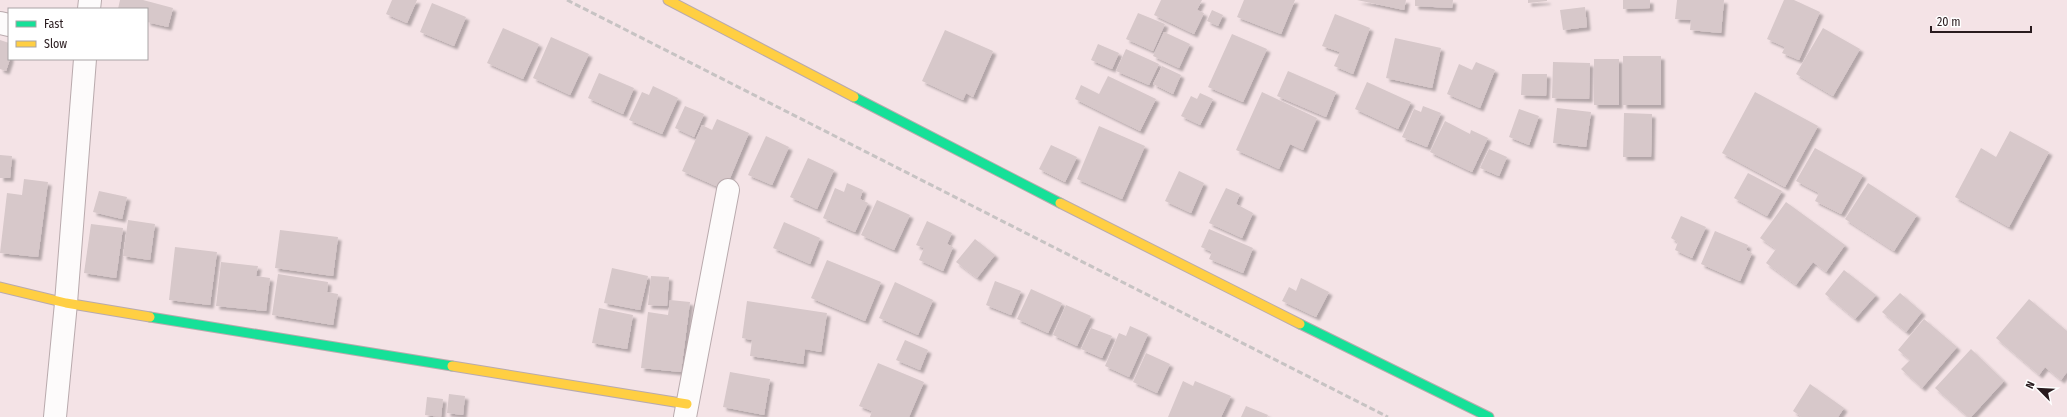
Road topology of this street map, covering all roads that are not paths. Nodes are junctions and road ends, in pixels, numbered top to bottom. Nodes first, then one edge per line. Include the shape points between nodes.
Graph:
1 (668, 0) edge
2 (85, 60) edge
3 (728, 190) dead end
4 (0, 288) edge
5 (66, 303) junction
6 (686, 411) edge
7 (55, 417) edge
8 (1489, 417) edge

1 - 8 street via 897,121 1231,291
2 - 5 street
3 - 6 street
4 - 5 street
5 - 6 street
5 - 7 street

